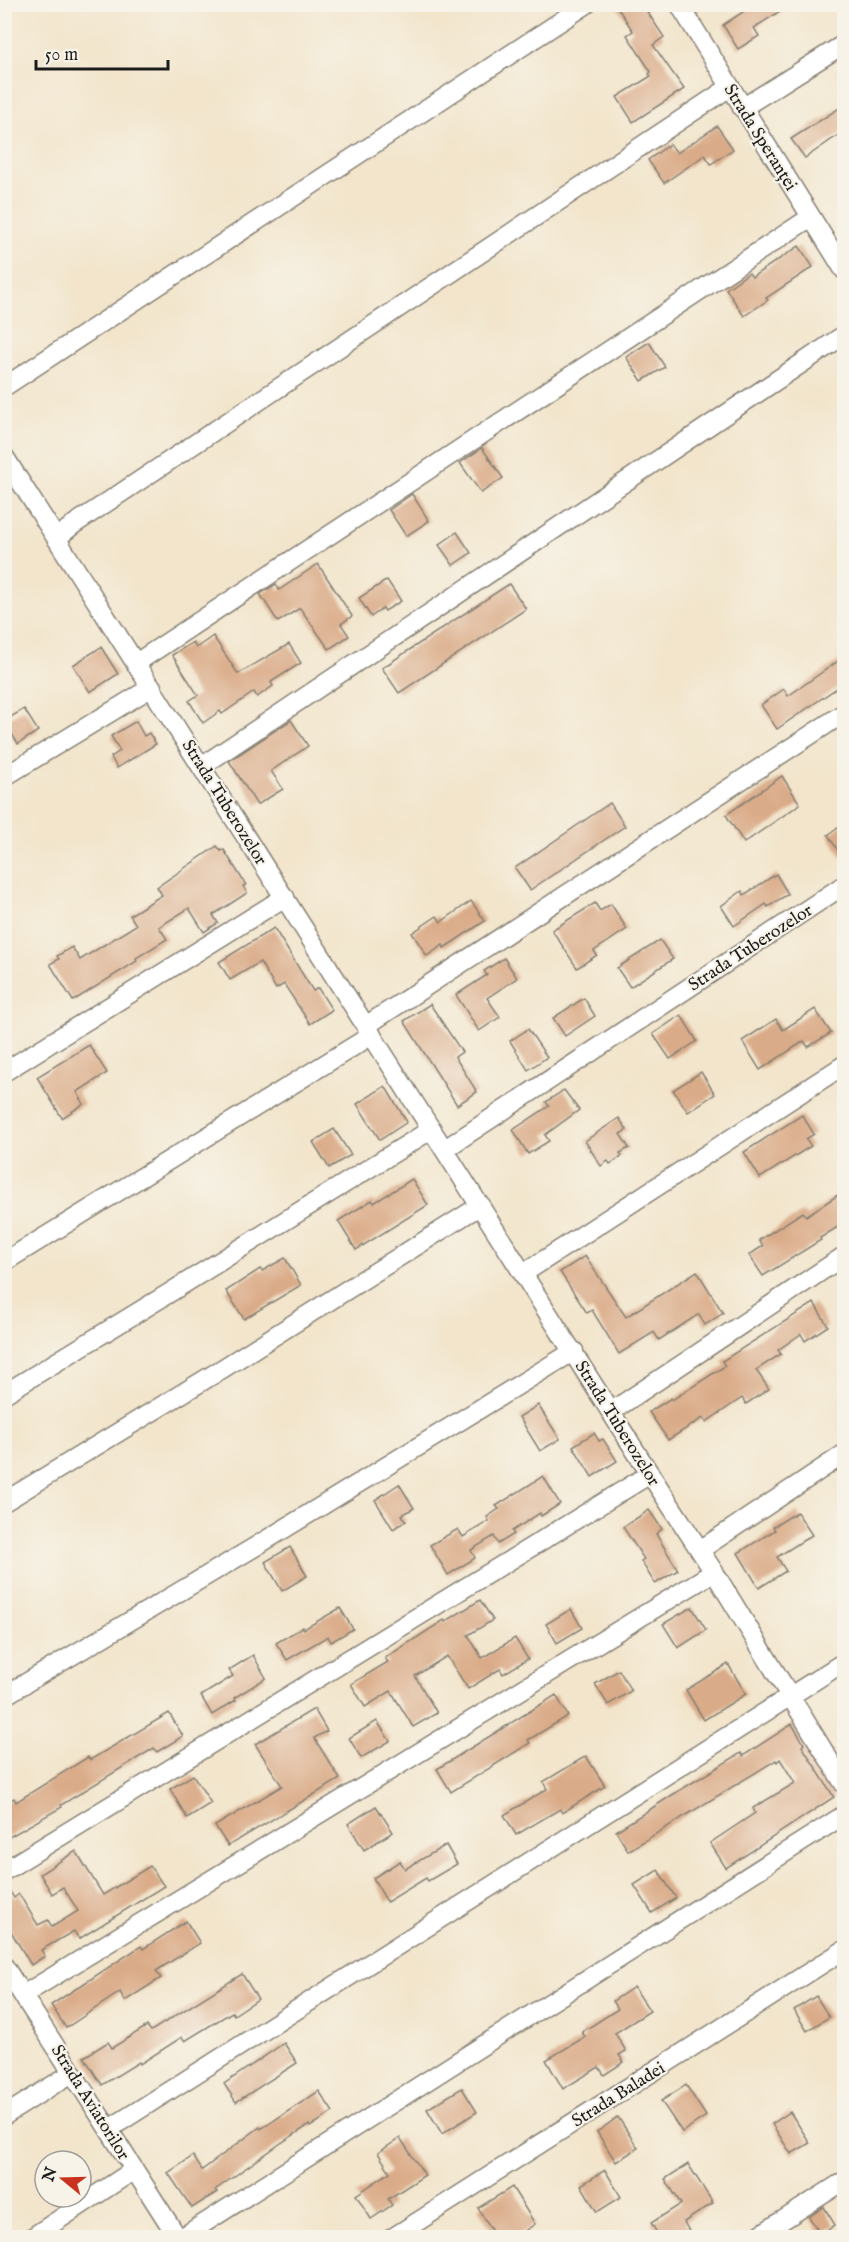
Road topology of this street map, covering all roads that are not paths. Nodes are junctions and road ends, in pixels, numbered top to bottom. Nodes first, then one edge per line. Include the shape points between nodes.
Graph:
1 (587, 4) edge
2 (679, 4) edge
3 (844, 44) edge
4 (730, 87) junction
5 (742, 108) junction
6 (812, 217) junction
7 (839, 248) edge
8 (844, 270) edge
9 (844, 334) edge
10 (4, 387) edge
11 (4, 456) edge
12 (57, 538) junction
13 (136, 663) junction
14 (152, 687) junction
15 (844, 713) edge
16 (202, 766) junction
17 (4, 777) edge
18 (844, 885) edge
19 (285, 897) junction
20 (370, 1030) junction
21 (844, 1065) edge
22 (4, 1071) edge
23 (432, 1129) junction
24 (445, 1149) junction
25 (481, 1205) junction
26 (844, 1256) edge
27 (4, 1262) edge
28 (524, 1273) junction
29 (574, 1351) junction
30 (4, 1394) edge
31 (612, 1411) junction
32 (844, 1454) edge
33 (650, 1474) junction
34 (4, 1502) edge
35 (700, 1550) junction
36 (714, 1572) junction
37 (844, 1662) edge
38 (4, 1696) edge
39 (790, 1698) junction
40 (844, 1784) edge
41 (844, 1815) edge
42 (4, 1871) edge
43 (844, 1950) edge
44 (4, 1966) edge
45 (23, 1995) junction
46 (72, 2073) junction
47 (4, 2116) edge
48 (109, 2129) junction
49 (134, 2170) junction
50 (844, 2181) edge
51 (31, 2238) edge
52 (179, 2238) edge
53 (392, 2238) edge
54 (755, 2238) edge

1 - 10 street
2 - 4 street, Strada Speranței
3 - 5 street
4 - 5 street, Strada Speranței
4 - 12 street
5 - 6 street, Strada Speranței
6 - 7 street, Strada Speranței
6 - 13 street
7 - 8 street, Strada Speranței
9 - 16 street
11 - 12 street, Strada Tuberozelor
12 - 13 street, Strada Tuberozelor
13 - 14 street, Strada Tuberozelor
14 - 16 street, Strada Tuberozelor
14 - 17 street
15 - 20 street
16 - 19 street, Strada Tuberozelor
18 - 24 street, Strada Tuberozelor
19 - 20 street, Strada Tuberozelor
19 - 22 street
20 - 23 street, Strada Tuberozelor
20 - 27 street
21 - 28 street
23 - 24 street, Strada Tuberozelor
23 - 30 street
24 - 25 street, Strada Tuberozelor
25 - 28 street, Strada Tuberozelor
25 - 34 street
26 - 31 street
28 - 29 street, Strada Tuberozelor
29 - 31 street, Strada Tuberozelor
29 - 38 street
31 - 33 street, Strada Tuberozelor
32 - 35 street
33 - 35 street, Strada Tuberozelor
33 - 42 street
35 - 36 street, Strada Tuberozelor
36 - 39 street, Strada Tuberozelor
36 - 45 street
37 - 39 street
39 - 40 street, Strada Tuberozelor
39 - 48 street
41 - 52 street
43 - 53 street, Strada Baladei
44 - 45 street, Strada Aviatorilor
45 - 46 street, Strada Aviatorilor
46 - 47 street
46 - 48 street, Strada Aviatorilor
48 - 49 street, Strada Aviatorilor
49 - 51 street
49 - 52 street, Strada Aviatorilor
50 - 54 street

